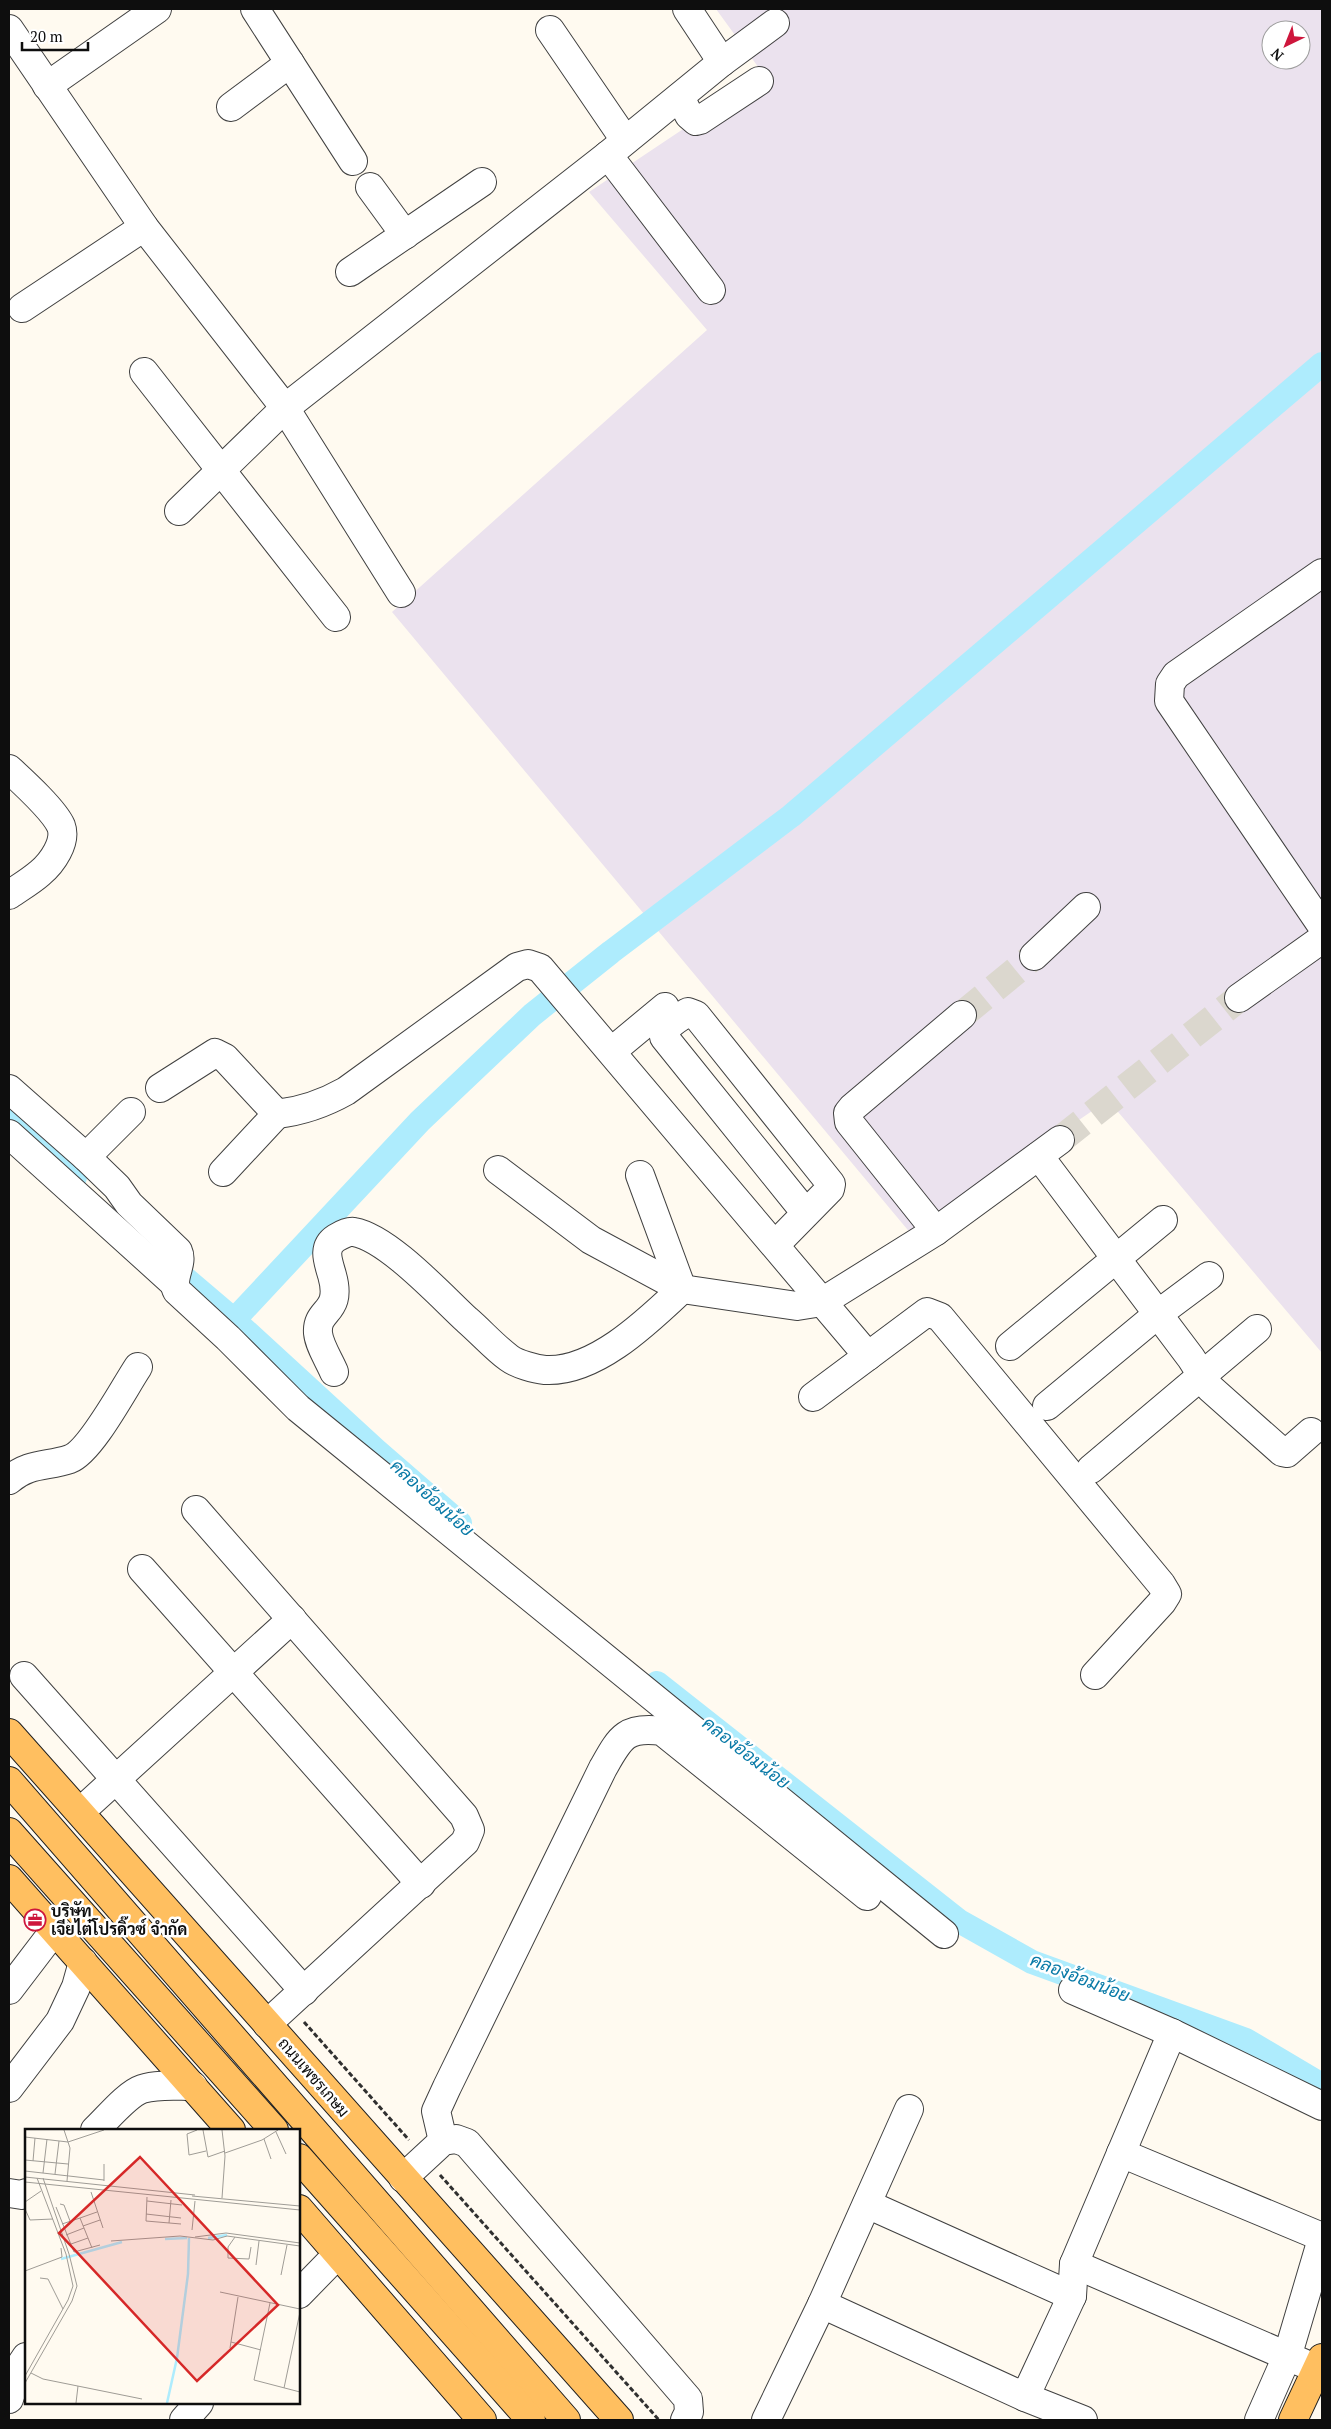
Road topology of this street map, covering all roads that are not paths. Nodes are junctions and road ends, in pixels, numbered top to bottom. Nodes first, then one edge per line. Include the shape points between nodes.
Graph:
1 (157, 9) edge
2 (255, 9) edge
3 (687, 9) edge
4 (775, 23) dead end
5 (9, 29) edge
6 (550, 30) dead end
7 (722, 62) junction
8 (290, 63) junction
9 (759, 81) dead end
10 (47, 86) junction
11 (680, 97) junction
12 (231, 108) dead end
13 (616, 147) junction
14 (353, 161) dead end
15 (482, 182) dead end
16 (370, 187) dead end
17 (144, 227) junction
18 (406, 235) junction
19 (350, 272) dead end
20 (711, 290) dead end
21 (22, 308) dead end
22 (144, 372) dead end
23 (285, 408) junction
24 (221, 469) junction
25 (179, 511) dead end
26 (1322, 573) edge
27 (401, 593) dead end
28 (336, 617) dead end
29 (9, 768) edge
30 (9, 895) edge
31 (1086, 907) dead end
32 (1322, 926) edge
33 (1322, 939) edge
34 (1034, 956) tunnel mouth
35 (1239, 998) tunnel mouth
36 (665, 1007) dead end
37 (962, 1015) tunnel mouth
38 (612, 1051) junction
39 (160, 1088) dead end
40 (9, 1089) edge
41 (130, 1112) dead end
42 (277, 1114) junction
43 (9, 1134) edge
44 (1060, 1140) tunnel mouth
45 (1038, 1156) junction
46 (86, 1157) junction
47 (498, 1170) dead end
48 (223, 1172) dead end
49 (640, 1175) dead end
50 (805, 1212) junction
51 (1163, 1220) dead end
52 (936, 1231) junction
53 (775, 1246) junction
54 (1115, 1258) junction
55 (177, 1274) junction
56 (1209, 1276) dead end
57 (682, 1289) junction
58 (822, 1302) junction
59 (1158, 1314) junction
60 (1257, 1329) dead end
61 (1010, 1346) dead end
62 (868, 1356) junction
63 (138, 1367) dead end
64 (334, 1372) dead end
65 (1201, 1376) junction
66 (813, 1397) dead end
67 (1048, 1406) dead end
68 (1310, 1432) dead end
69 (1092, 1469) dead end
70 (9, 1480) edge
71 (196, 1510) dead end
72 (142, 1569) dead end
73 (292, 1620) junction
74 (233, 1672) junction
75 (1095, 1675) dead end
76 (24, 1676) dead end
77 (9, 1733) edge
78 (116, 1780) junction
79 (9, 1781) edge
80 (80, 1812) junction
81 (9, 1832) edge
82 (9, 1879) edge
83 (421, 1884) junction
84 (867, 1896) dead end
85 (54, 1931) junction
86 (944, 1934) dead end
87 (83, 1962) junction
88 (9, 1990) edge
89 (1073, 1990) dead end
90 (296, 1998) junction
91 (267, 2024) junction
92 (1172, 2033) junction
93 (193, 2086) junction
94 (9, 2088) edge
95 (1322, 2106) edge
96 (909, 2109) dead end
97 (96, 2129) edge
98 (230, 2129) edge
99 (273, 2129) edge
100 (434, 2149) junction
101 (1121, 2153) junction
102 (300, 2159) edge
103 (403, 2178) junction
104 (9, 2193) edge
105 (25, 2193) edge
106 (867, 2204) junction
107 (300, 2210) edge
108 (1322, 2238) edge
109 (338, 2254) junction
110 (1074, 2264) junction
111 (300, 2293) edge
112 (1072, 2296) junction
113 (822, 2304) junction
114 (1288, 2354) junction
115 (25, 2358) edge
116 (1320, 2363) edge
117 (1025, 2397) junction
118 (9, 2399) edge
119 (198, 2404) edge
120 (184, 2420) edge
121 (482, 2420) edge
122 (531, 2420) edge
123 (566, 2420) edge
124 (619, 2420) edge
125 (684, 2420) edge
126 (766, 2420) edge
127 (1083, 2420) edge
128 (1259, 2420) edge
129 (1293, 2420) edge

1 - 10 street
2 - 8 street
3 - 7 street
4 - 7 street
5 - 10 street
6 - 13 street
7 - 11 street
8 - 12 street
8 - 14 street
9 - 11 street via 696,121
10 - 17 street
11 - 13 street
13 - 20 street
13 - 23 street
15 - 18 street
16 - 18 street
17 - 21 street
17 - 23 street
18 - 19 street
22 - 24 street
23 - 24 street
23 - 27 street
24 - 25 street
24 - 28 street
26 - 32 street via 1176,675 1168,691 1169,701
29 - 30 street via 52,814 61,827 61,835 59,848 41,873
31 - 34 street
33 - 35 street
36 - 38 street
37 - 52 street via 848,1113 849,1122
38 - 42 street via 540,968 528,964 517,967 346,1092 308,1110
38 - 53 street
39 - 42 street via 215,1054 225,1058
40 - 46 street
41 - 46 street
42 - 48 street
43 - 55 street
44 - 45 street
45 - 52 street
45 - 54 street
46 - 55 street via 178,1251
47 - 57 street via 591,1240
49 - 57 street
50 - 50 street via 664,1037 666,1028 688,1012 696,1015 831,1184 830,1189
50 - 53 street
51 - 54 street
52 - 58 street
53 - 58 street
54 - 59 street
54 - 61 street
55 - 86 street via 177,1292 298,1408
56 - 59 street
57 - 58 street via 797,1306
57 - 64 street via 639,1329 596,1356 565,1368 544,1370 511,1360 399,1257 372,1239 353,1232 330,1241 326,1253 336,1298 321,1319 318,1334
58 - 62 street
59 - 65 street
59 - 67 street
60 - 65 street
62 - 66 street
62 - 75 street via 927,1312 940,1317 1161,1584 1167,1594 1162,1602
63 - 70 street via 87,1447 70,1459 44,1463 17,1473
65 - 68 street via 1210,1388 1282,1452 1287,1454
65 - 69 street
71 - 73 street
72 - 74 street
73 - 74 street
73 - 83 street via 464,1816 470,1830 465,1842
74 - 78 street
74 - 83 street
76 - 78 street
77 - 80 main road, ถนนเพชรเกษม
78 - 80 street
78 - 90 street
79 - 123 main road
80 - 91 main road, ถนนเพชรเกษม
81 - 99 main road
82 - 85 main road
83 - 90 street
84 - 100 street via 662,1731 644,1729 629,1732 617,1742 603,1768 436,2111
85 - 87 main road
85 - 88 street
87 - 93 main road
87 - 94 street via 76,1987 60,2020
89 - 92 street
90 - 91 street
91 - 103 main road, ถนนเพชรเกษม
92 - 95 street
92 - 101 street
93 - 97 street via 162,2085 141,2090
93 - 98 main road
96 - 106 street
100 - 103 street
100 - 125 street via 456,2139 467,2143 688,2399 689,2412
101 - 108 street
101 - 110 street
102 - 122 main road
103 - 124 main road, ถนนเพชรเกษม
104 - 105 street
106 - 112 street
106 - 113 street
107 - 109 main road
108 - 114 street
109 - 111 street
109 - 121 main road
110 - 112 street
110 - 114 street
112 - 117 street
113 - 117 street
113 - 126 street
114 - 116 street
114 - 128 street
115 - 118 street
116 - 129 main road
117 - 127 street
119 - 120 street

